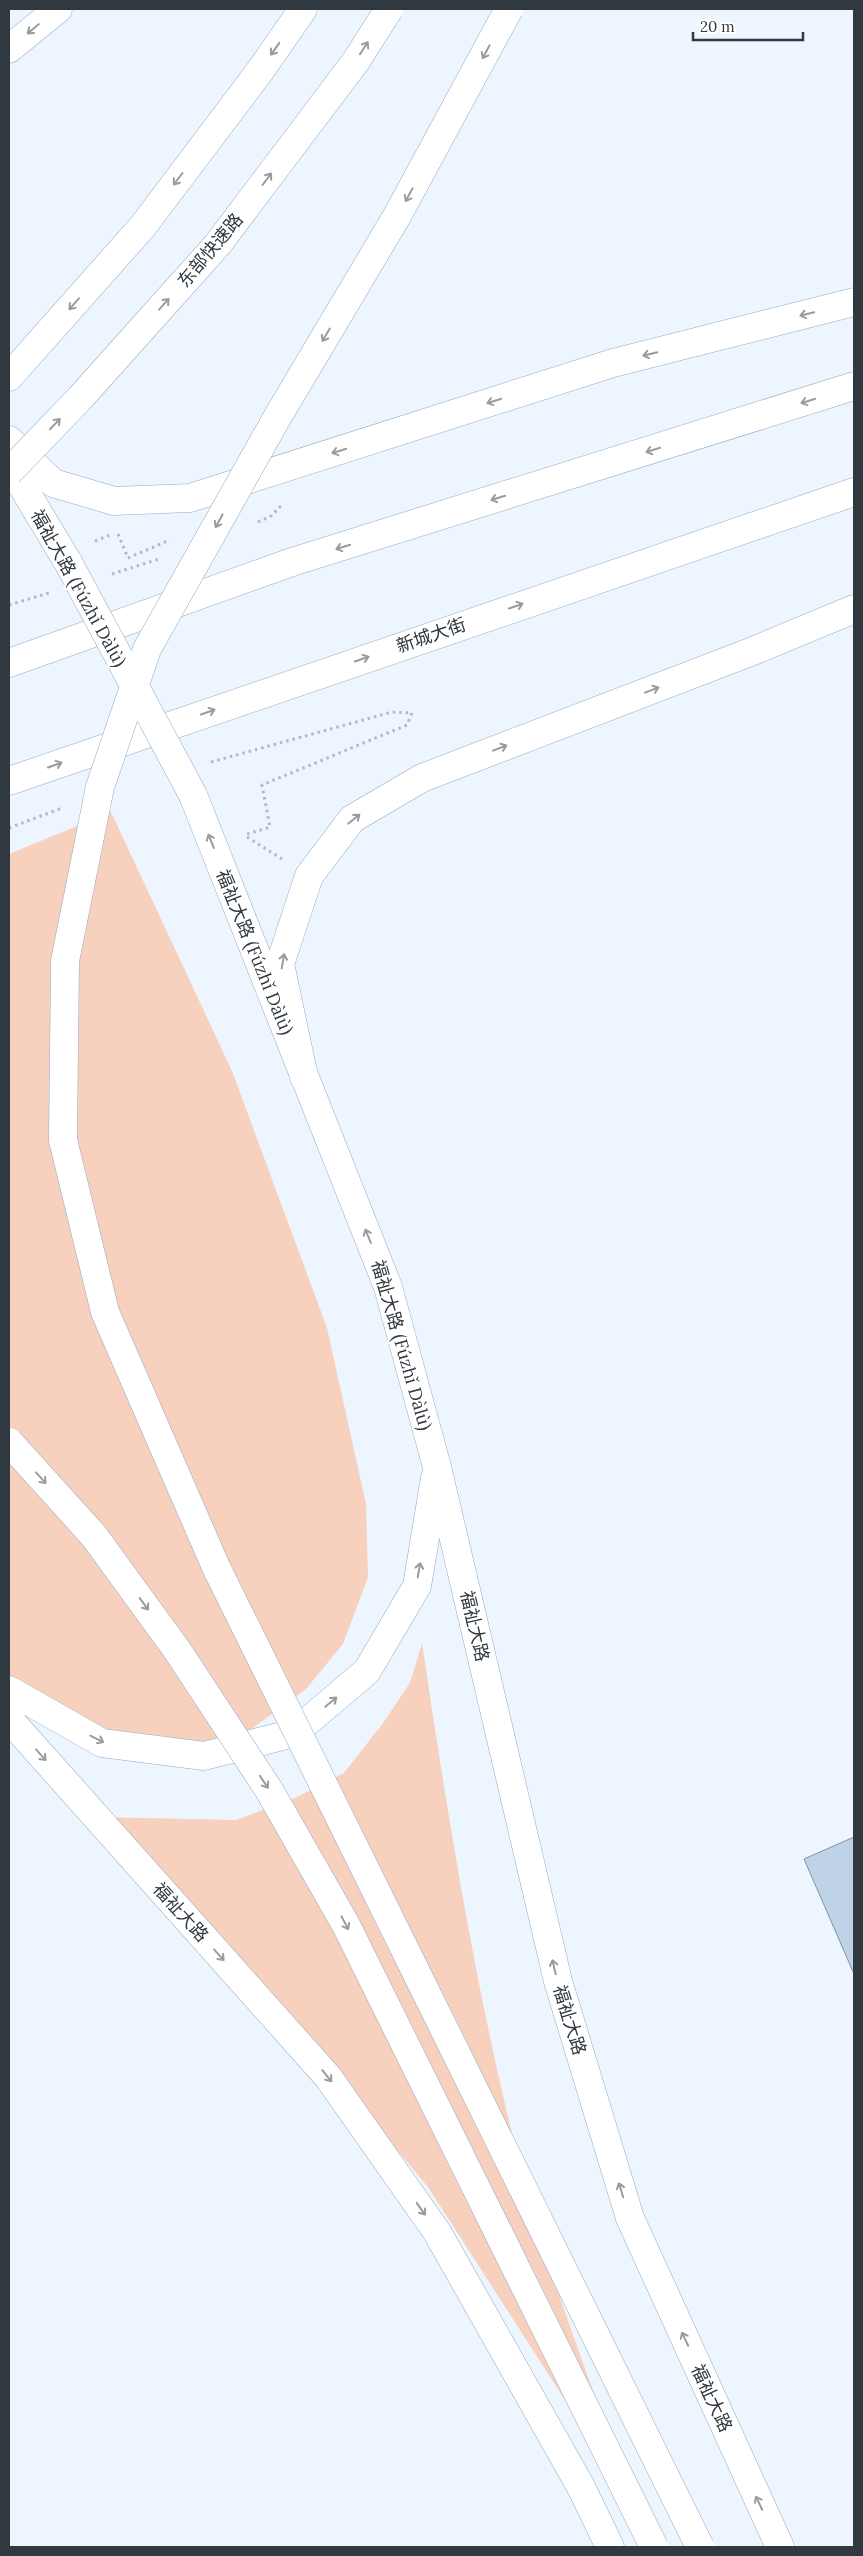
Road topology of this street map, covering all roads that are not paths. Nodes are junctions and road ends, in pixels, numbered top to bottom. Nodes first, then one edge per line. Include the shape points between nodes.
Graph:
1 (58, 9) edge
2 (303, 9) edge
3 (389, 9) edge
4 (509, 9) edge
5 (9, 49) edge
6 (854, 302) edge
7 (9, 377) edge
8 (854, 386) edge
9 (9, 440) edge
10 (9, 464) edge
11 (9, 472) edge
12 (854, 492) edge
13 (854, 609) edge
14 (9, 663) edge
15 (9, 781) edge
16 (304, 1077) junction
17 (9, 1442) edge
18 (437, 1467) junction
19 (9, 1690) edge
20 (9, 1719) edge
21 (610, 2547) edge
22 (654, 2547) edge
23 (700, 2547) edge
24 (780, 2547) edge

1 -> 5 main road
2 -> 7 main road via 143,226
11 -> 3 main road, 东部快速路, bridge via 218,244 356,61
4 -> 23 main road, bridge via 397,216 278,416 147,649 100,787 65,961 63,1140 105,1312 216,1567
6 -> 9 main road via 613,363 190,498 114,501 53,482
8 -> 14 main road via 292,562
16 -> 10 main road, 福祉大路 (Fúzhǐ Dàlù), bridge via 193,795 69,564
15 -> 12 main road, 新城大街
16 -> 13 main road via 280,964 309,876 352,819 422,778 744,655
18 -> 16 main road, 福祉大路 (Fúzhǐ Dàlù) via 388,1287
17 -> 22 main road, bridge via 94,1536 177,1650 270,1790 346,1925
19 -> 18 main road via 102,1743 204,1756 294,1733 367,1671 417,1586
24 -> 18 main road, 福祉大路 via 630,2218 558,1981
20 -> 21 main road, 福祉大路 via 328,2077 437,2232 581,2487

